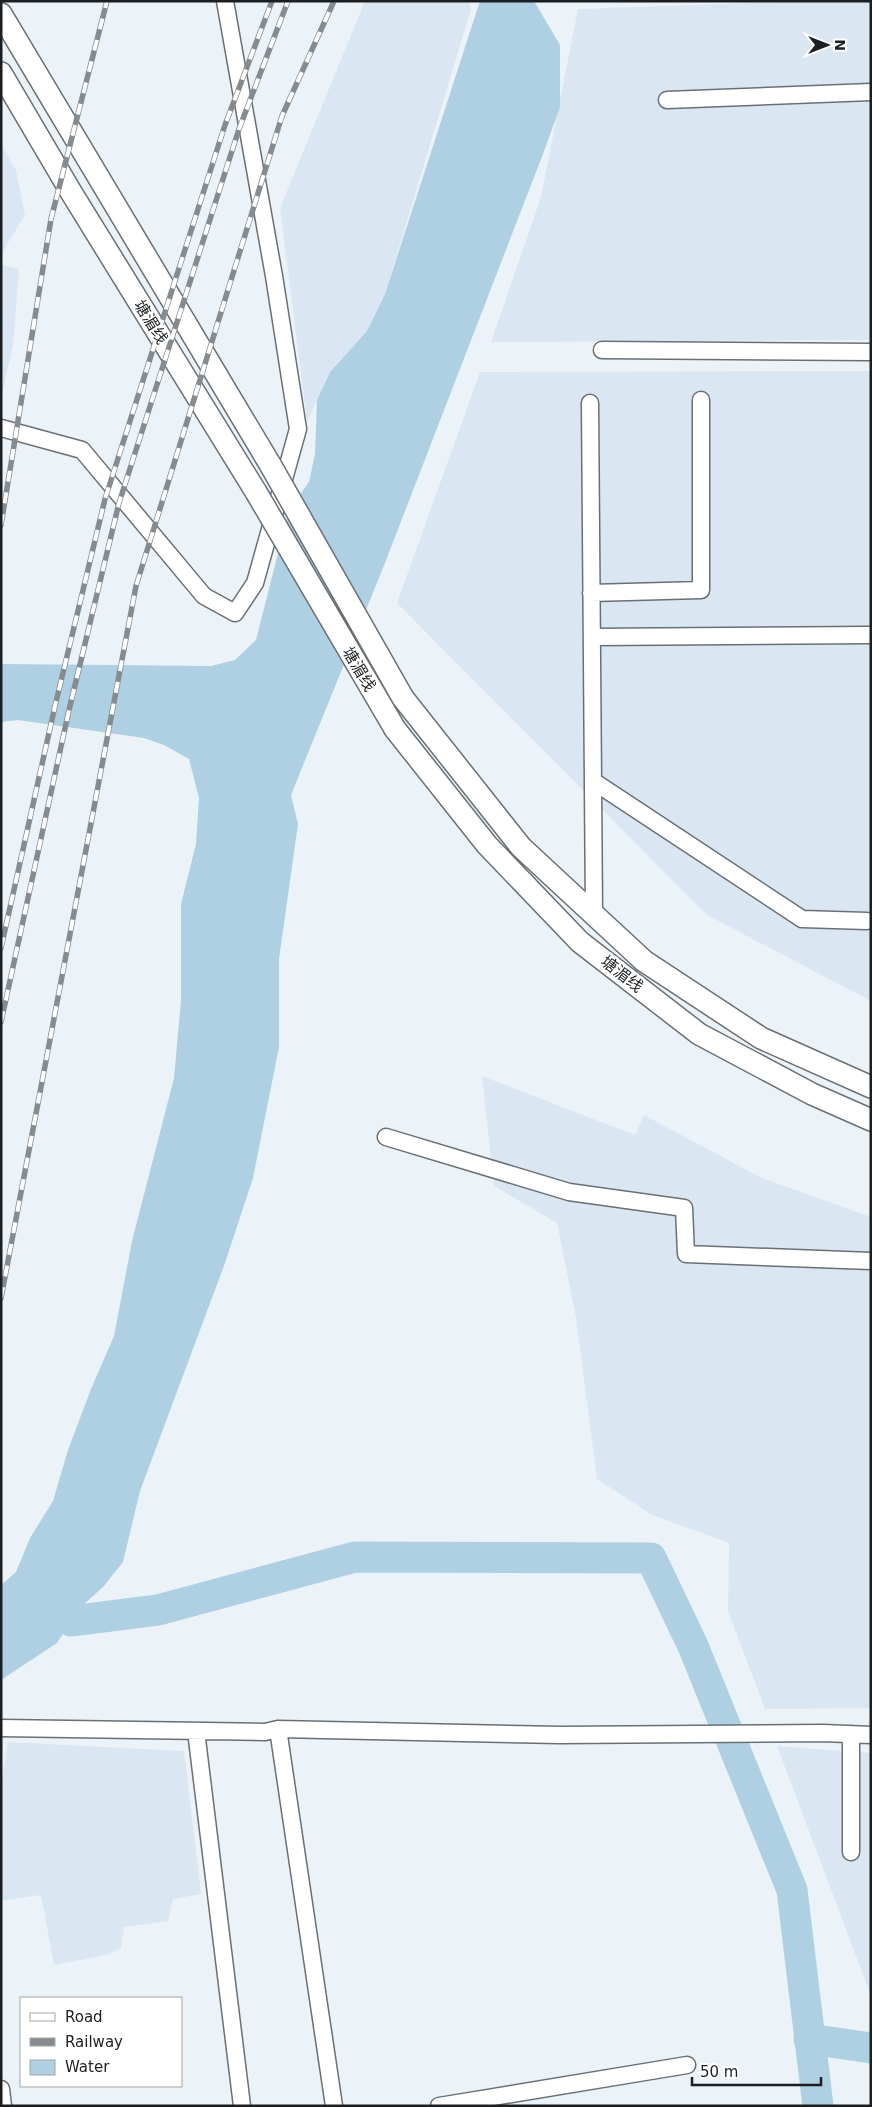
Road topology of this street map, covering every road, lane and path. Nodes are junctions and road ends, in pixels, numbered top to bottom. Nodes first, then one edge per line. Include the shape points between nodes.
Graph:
1 (225, 1) edge
2 (1, 14) edge
3 (1, 73) edge
4 (871, 92) edge
5 (667, 100) dead end
6 (602, 350) dead end
7 (871, 352) edge
8 (701, 400) dead end
9 (590, 403) dead end
10 (1, 428) edge
11 (591, 593) junction
12 (871, 635) edge
13 (592, 637) junction
14 (593, 781) junction
15 (594, 914) junction
16 (867, 921) dead end
17 (871, 1087) edge
18 (871, 1120) edge
19 (386, 1136) dead end
20 (871, 1261) edge
21 (1, 1728) edge
22 (278, 1729) junction
23 (196, 1731) junction
24 (851, 1734) junction
25 (871, 1735) edge
26 (851, 1852) dead end
27 (688, 2066) dead end
28 (1, 2089) edge
29 (478, 2103) edge
30 (3, 2106) edge
31 (242, 2106) edge
32 (334, 2106) edge
33 (439, 2106) edge

1 - 10 street via 298,428 255,584 235,613 204,596 82,450
2 - 15 main road, bridge via 271,466 404,698 521,847
3 - 18 main road, 塘湄线, bridge via 256,492 395,728 486,845 580,942 699,1034 812,1094
4 - 5 street
6 - 7 street
8 - 11 street via 701,590
9 - 11 street
11 - 13 street
12 - 13 street
13 - 14 street
14 - 15 street
14 - 16 street via 802,919
15 - 17 main road via 644,961 761,1038
19 - 20 street via 569,1192 684,1208 686,1254
21 - 23 street
22 - 23 street via 265,1732
22 - 24 street via 560,1735
22 - 32 street
23 - 31 street
24 - 25 street
24 - 26 street
27 - 29 street
28 - 30 street
29 - 33 street

